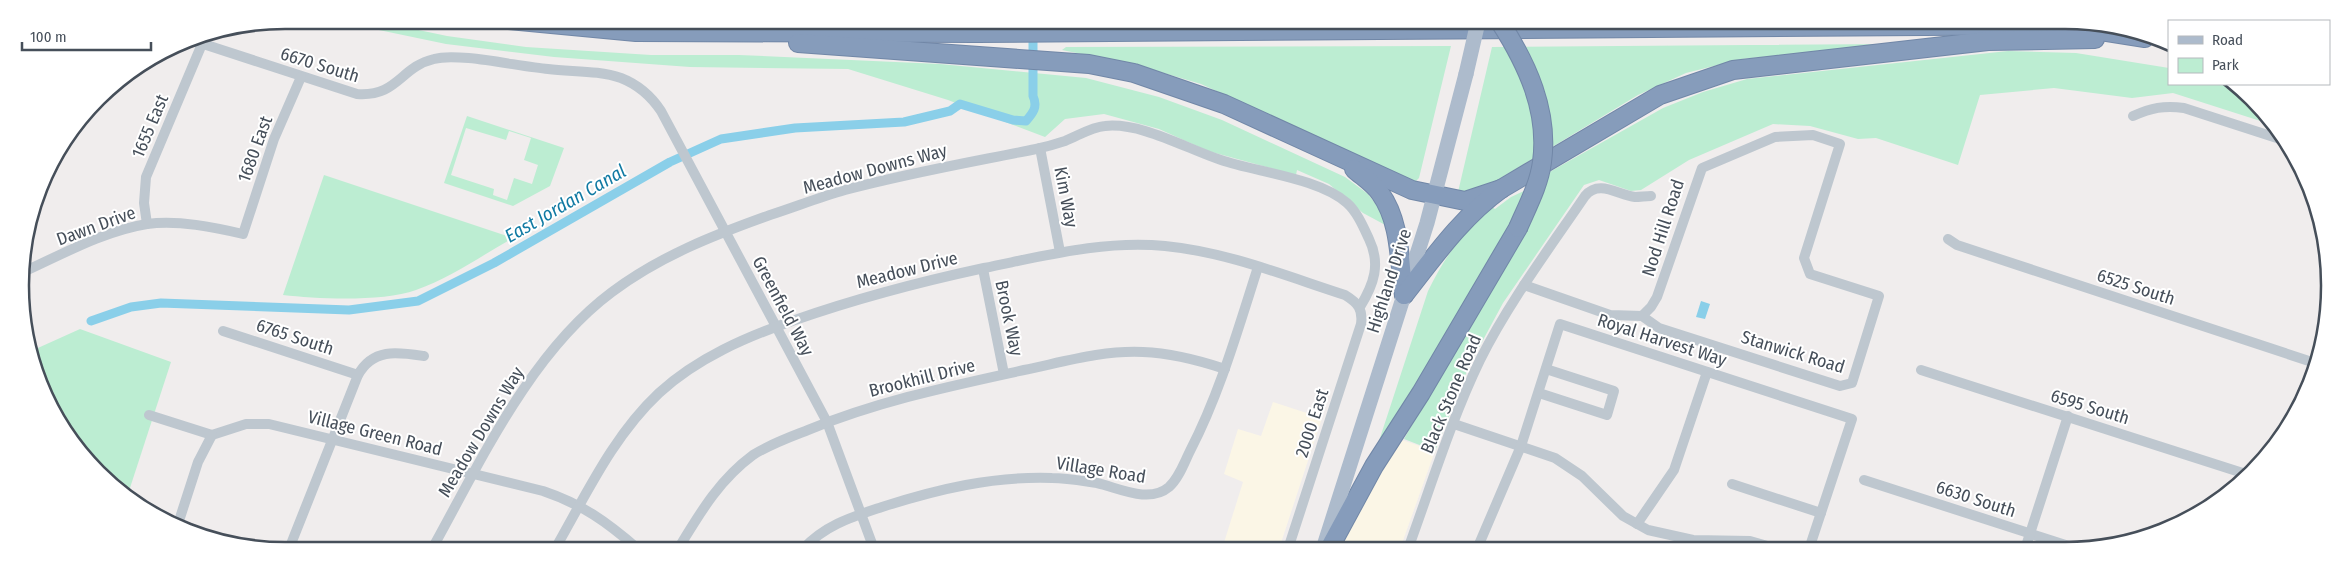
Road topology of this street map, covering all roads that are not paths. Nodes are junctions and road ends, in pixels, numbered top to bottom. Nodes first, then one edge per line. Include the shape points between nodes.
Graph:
1 (604, 29) edge
2 (1476, 29) edge
3 (1505, 29) edge
4 (1525, 29) edge
5 (636, 32) junction
6 (2140, 40) edge
7 (202, 44) joint
8 (301, 76) junction
9 (642, 89) joint
10 (2133, 116) dead end
11 (2274, 137) edge
12 (1840, 144) joint
13 (1040, 148) junction
14 (1343, 159) junction
15 (1501, 189) junction
16 (1435, 196) junction
17 (1651, 196) dead end
18 (147, 224) junction
19 (725, 231) junction
20 (243, 234) joint
21 (1948, 239) dead end
22 (1060, 252) junction
23 (29, 266) edge
24 (1258, 267) junction
25 (983, 269) junction
26 (1524, 286) junction
27 (1404, 295) junction
28 (1360, 307) junction
29 (1642, 316) junction
30 (776, 326) junction
31 (223, 330) dead end
32 (424, 356) dead end
33 (2310, 361) edge
34 (1225, 369) junction
35 (1546, 370) junction
36 (1921, 370) dead end
37 (1707, 372) junction
38 (1004, 374) junction
39 (358, 375) junction
40 (1539, 393) junction
41 (150, 415) dead end
42 (2068, 416) junction
43 (827, 422) junction
44 (1454, 424) junction
45 (212, 435) junction
46 (333, 439) junction
47 (1521, 446) junction
48 (2241, 472) edge
49 (474, 474) junction
50 (1864, 480) dead end
51 (1732, 484) dead end
52 (580, 505) junction
53 (1821, 513) junction
54 (862, 514) junction
55 (179, 519) edge
56 (1637, 524) junction
57 (2030, 534) junction
58 (292, 542) edge
59 (436, 542) edge
60 (559, 542) edge
61 (630, 542) edge
62 (682, 542) edge
63 (809, 542) edge
64 (872, 542) edge
65 (1290, 542) edge
66 (1325, 542) edge
67 (1333, 542) edge
68 (1411, 542) edge
69 (1480, 542) edge
70 (1715, 542) edge
71 (1812, 542) edge
72 (2027, 542) edge
73 (2056, 542) edge

1 - 5 highway
2 - 16 main road, Highland Drive, bridge
3 - 67 highway, bridge via 1520,52 1537,94 1543,129 1542,163 1531,200 1518,228 1374,466
4 - 5 highway
5 - 14 highway via 1089,64 1134,73 1224,104
6 - 15 highway via 1988,41 1733,70 1660,95
7 - 8 street, 6670 South
7 - 18 street, 1655 East via 146,176 144,203
8 - 9 street, 6670 South via 368,95 388,90 418,64 447,57 611,75
8 - 20 street, 1680 East via 274,139
9 - 19 street, Greenfield Way via 661,111
10 - 11 street via 2160,106 2184,108
12 - 29 street, Nod Hill Road via 1813,135 1775,137 1702,168 1657,297
12 - 29 street, Stanwick Road via 1804,258 1810,274 1879,296 1852,383 1840,386 1659,328
13 - 19 street, Meadow Downs Way via 844,191
13 - 22 street, Kim Way
13 - 28 street, Meadow Downs Way via 1098,127 1127,127 1227,162 1328,191 1356,213 1376,256 1376,271
14 - 16 highway via 1412,190
14 - 27 highway via 1380,192 1390,210 1398,236
15 - 16 highway via 1465,201
15 - 27 highway via 1477,207 1448,238
16 - 27 main road, Highland Drive
17 - 26 street, Black Stone Road via 1634,197 1595,188 1585,196
18 - 20 street, Dawn Drive via 188,224
18 - 23 street, Dawn Drive via 108,235
19 - 30 street, Greenfield Way
19 - 49 street, Meadow Downs Way via 666,257 611,292 569,331 521,391
21 - 33 street, 6525 South via 1957,245
22 - 24 street, Meadow Drive via 1128,244 1163,246 1195,250
22 - 25 street, Meadow Drive
24 - 28 street, Meadow Drive via 1345,295
24 - 34 street, Village Road
25 - 30 street, Meadow Drive via 887,290
25 - 38 street, Brook Way
26 - 29 street via 1610,315
26 - 44 street, Black Stone Road via 1481,358
27 - 66 main road, Highland Drive
28 - 65 street, 2000 East via 1361,324
30 - 43 street, Greenfield Way
30 - 52 street, Meadow Drive via 724,349 691,368 659,393 631,422
31 - 39 street, 6765 South
32 - 39 street via 400,352 377,356 364,364
34 - 38 street, Brookhill Drive via 1173,355 1143,352 1113,353
34 - 54 street, Village Road via 1177,478 1161,492 1146,495 1096,483 1054,478 1010,478 921,494
35 - 37 street, Royal Harvest Way via 1560,324
35 - 40 street, Royal Harvest Way
35 - 40 street via 1614,391 1607,415
36 - 42 street, 6595 South
37 - 53 street, Royal Harvest Way via 1852,420
37 - 56 street via 1674,470
38 - 43 street, Brookhill Drive via 924,392
39 - 46 street
40 - 47 street, Royal Harvest Way
41 - 45 street
42 - 48 street, 6595 South
42 - 57 street
43 - 54 street, Greenfield Way
43 - 62 street, Brookhill Drive via 774,444 738,467 709,498
44 - 47 street
44 - 68 street, Black Stone Road
45 - 46 street, Village Green Road via 256,422
45 - 55 street via 198,462
46 - 49 street, Village Green Road
46 - 58 street
47 - 56 street via 1568,466 1623,516
47 - 69 street, Royal Harvest Way
49 - 52 street, Village Green Road via 543,491
49 - 59 street, Meadow Downs Way
50 - 57 street, 6630 South
51 - 53 street
52 - 60 street, Meadow Drive
52 - 61 street, Village Green Road
53 - 71 street, Royal Harvest Way
54 - 63 street, Village Road via 830,527
54 - 64 street, Greenfield Way
56 - 70 street via 1648,530
57 - 72 street
57 - 73 street, 6630 South

